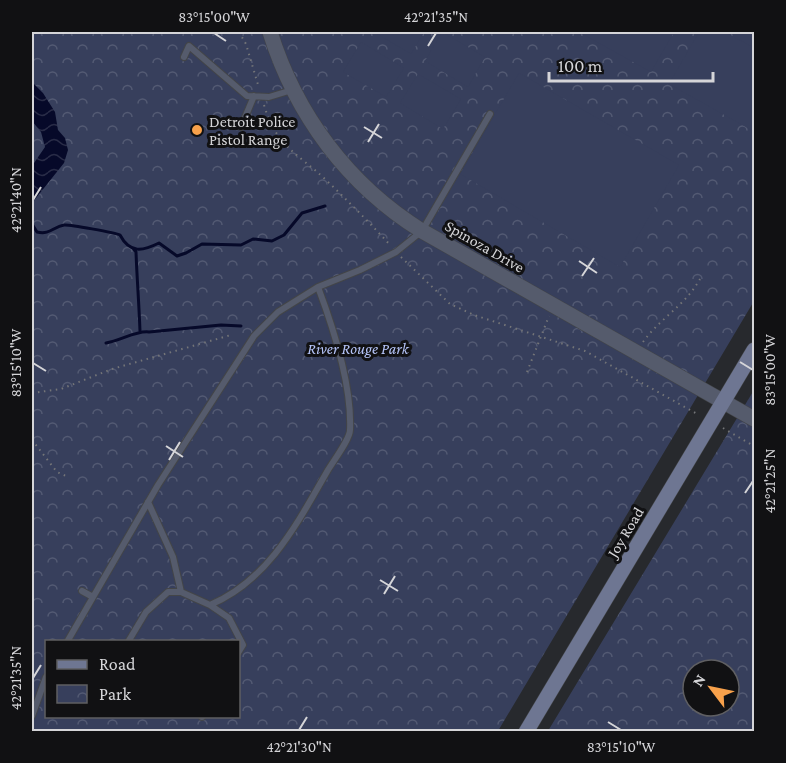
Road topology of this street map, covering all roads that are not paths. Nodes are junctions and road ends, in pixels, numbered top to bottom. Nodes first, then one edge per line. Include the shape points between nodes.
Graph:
1 (270, 32) edge
2 (184, 57) dead end
3 (293, 90) junction
4 (254, 96) junction
5 (490, 114) dead end
6 (241, 127) dead end
7 (422, 231) junction
8 (318, 287) junction
9 (754, 350) edge
10 (724, 402) junction
11 (754, 419) edge
12 (148, 502) junction
13 (82, 591) dead end
14 (181, 592) junction
15 (93, 597) junction
16 (210, 605) junction
17 (68, 640) edge
18 (129, 640) edge
19 (240, 650) edge
20 (45, 680) edge
21 (32, 716) edge
22 (526, 732) edge

1 - 3 street, Spinoza Drive
2 - 4 lane via 189,46 247,96
3 - 4 lane via 269,97
3 - 7 street, Spinoza Drive via 314,127 347,170 386,207
4 - 6 lane
5 - 7 lane
7 - 8 lane via 396,252
7 - 10 street, Spinoza Drive
8 - 12 lane via 278,312 254,336
8 - 16 lane via 333,326 350,432 279,551 229,597
9 - 10 main road, Joy Road
10 - 11 street, Spinoza Drive
10 - 22 main road, Joy Road
12 - 14 lane via 173,557
12 - 15 lane
13 - 15 lane
14 - 16 lane
14 - 18 lane via 168,592 146,612
15 - 17 lane
16 - 19 lane via 230,618 243,645
20 - 21 lane

